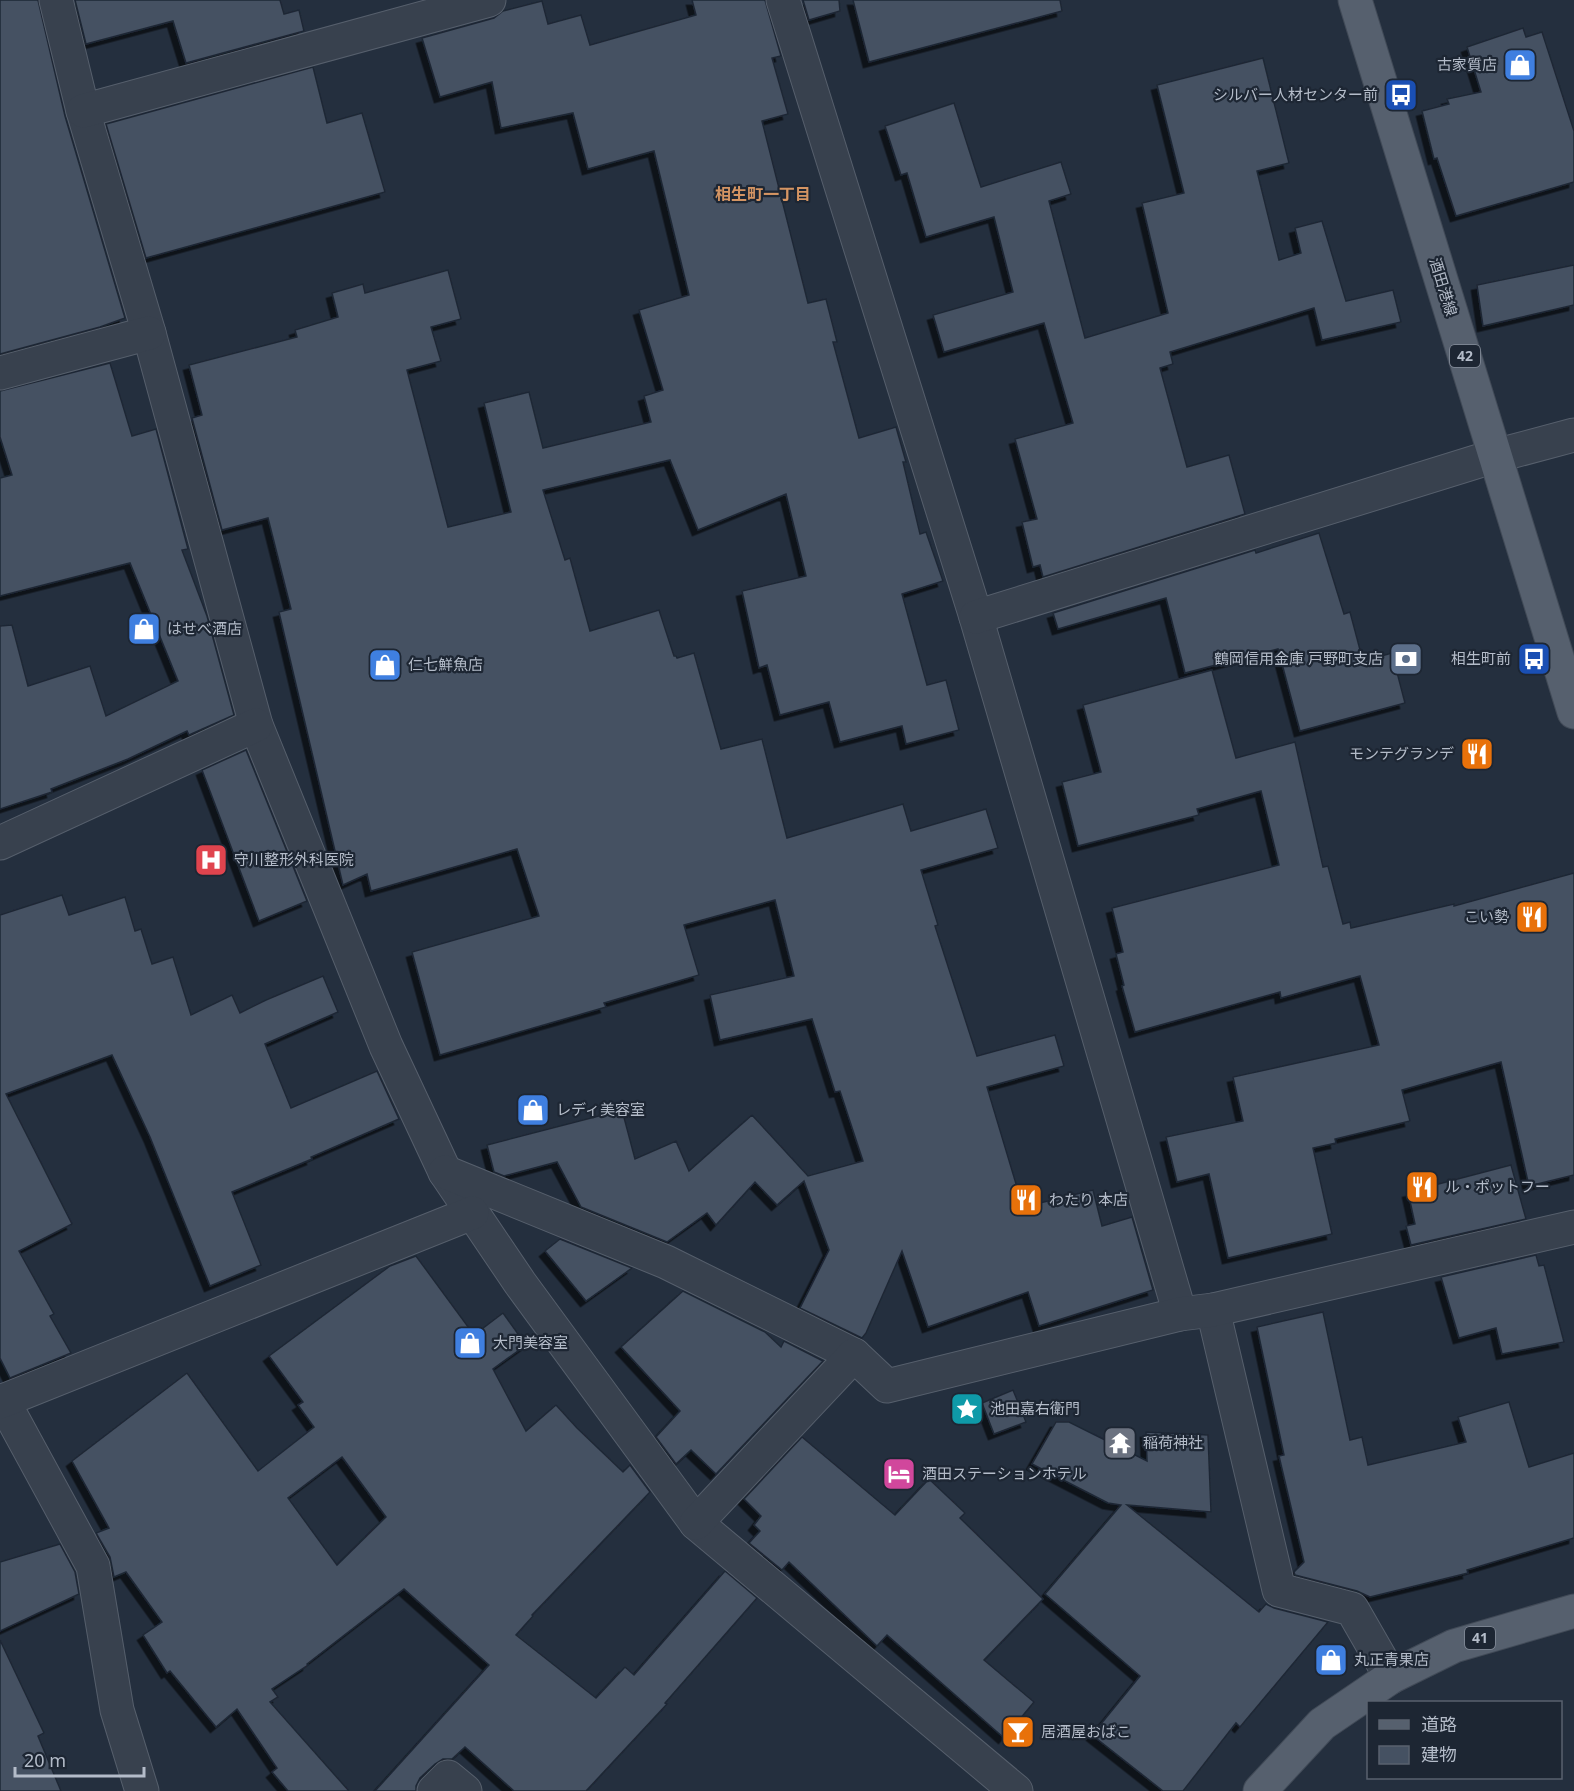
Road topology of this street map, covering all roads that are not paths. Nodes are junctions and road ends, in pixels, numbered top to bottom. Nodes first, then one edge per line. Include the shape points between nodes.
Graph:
1 (56, 0) edge
2 (489, 0) edge
3 (783, 0) edge
4 (1355, 0) edge
5 (83, 111) junction
6 (149, 333) junction
7 (0, 373) edge
8 (1574, 435) edge
9 (1495, 456) junction
10 (976, 617) junction
11 (1574, 712) edge
12 (256, 725) junction
13 (0, 843) edge
14 (445, 1172) junction
15 (472, 1213) junction
16 (1574, 1227) edge
17 (1214, 1310) junction
18 (1180, 1314) junction
19 (854, 1355) junction
20 (2, 1401) edge
21 (696, 1523) junction
22 (1574, 1611) edge
23 (1391, 1677) junction
24 (142, 1791) edge
25 (434, 1791) edge
26 (465, 1791) edge
27 (1017, 1791) edge
28 (1260, 1791) edge

1 - 5 street
2 - 5 street
3 - 10 street
4 - 9 main road, 酒田港線 / 42
5 - 6 street
6 - 7 street
6 - 12 street
8 - 9 street
9 - 10 street
9 - 11 main road, 酒田港線 / 42
10 - 18 street
12 - 13 street
12 - 14 street via 386,1046
14 - 15 street
14 - 19 street via 666,1262
15 - 20 street
15 - 21 street
16 - 17 street
17 - 18 street
17 - 23 street via 1279,1590 1352,1609
18 - 19 street via 887,1386
19 - 21 street
20 - 24 street via 93,1566 117,1710
21 - 27 street
22 - 23 main road, 41 via 1454,1646
23 - 28 main road, 41 via 1322,1724
25 - 26 street via 448,1777

